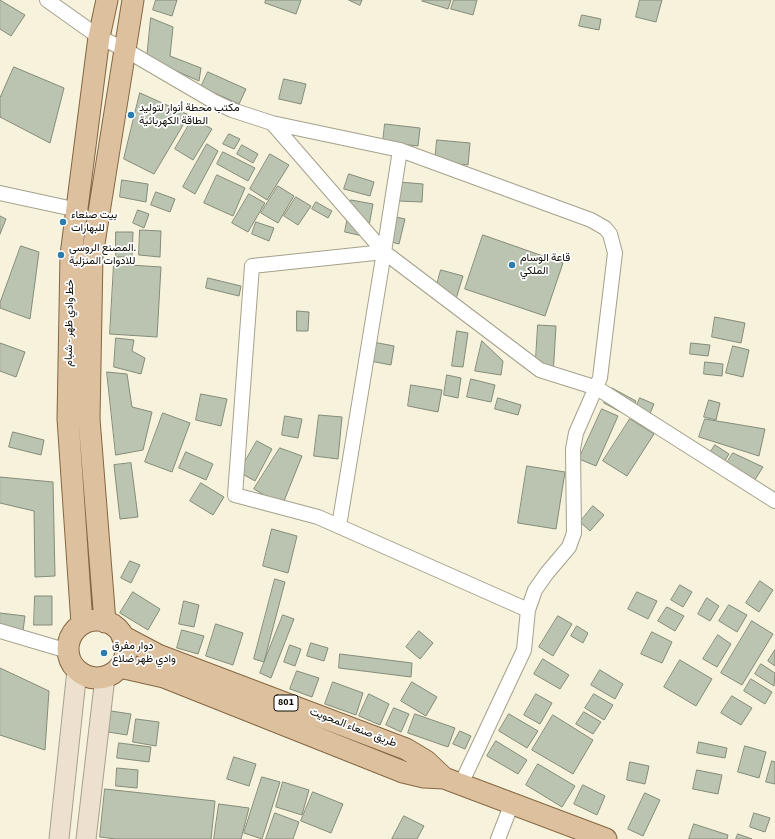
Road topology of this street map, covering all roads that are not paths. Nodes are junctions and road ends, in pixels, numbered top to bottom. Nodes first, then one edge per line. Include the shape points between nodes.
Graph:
1 (47, 0) edge
2 (107, 0) edge
3 (133, 0) edge
4 (99, 37) junction
5 (124, 49) junction
6 (272, 122) junction
7 (400, 150) junction
8 (0, 193) edge
9 (78, 210) junction
10 (384, 252) junction
11 (597, 388) junction
12 (775, 501) edge
13 (339, 526) junction
14 (528, 610) junction
15 (105, 622) junction
16 (82, 624) junction
17 (0, 631) edge
18 (122, 636) junction
19 (68, 650) junction
20 (77, 670) junction
21 (112, 672) junction
22 (452, 781) junction
23 (512, 803) junction
24 (60, 839) edge
25 (86, 839) edge
26 (498, 839) edge
27 (606, 839) edge

1 - 4 street
2 - 4 main road, خط وادي ظهر - شبام
3 - 5 main road, خط وادي ظهر - شبام
4 - 5 street
4 - 9 main road, خط وادي ظهر - شبام
5 - 6 street via 213,101
5 - 15 main road, خط وادي ظهر - شبام via 92,256 89,419
6 - 7 street
6 - 10 street
7 - 10 street
7 - 11 street via 591,220 607,231 615,247 615,260 602,368
8 - 9 street
9 - 16 main road, خط وادي ظهر - شبام via 71,254 68,419
10 - 11 street via 540,370
10 - 13 street
10 - 13 street via 252,266 235,495 318,517
11 - 12 street
11 - 14 street via 574,440 572,541 565,553 540,581
13 - 14 street
14 - 22 street via 524,650
15 - 16 main road via 93,621
15 - 18 main road via 115,627
16 - 19 main road via 72,636
17 - 19 street
18 - 21 main road via 126,647 125,658
18 - 22 main road, طريق صنعاء المحويت / 801 via 158,654 406,749
19 - 20 main road via 71,662
20 - 21 main road via 90,677
20 - 24 street
21 - 22 main road, طريق صنعاء المحويت / 801 via 164,677 398,770
21 - 25 street
22 - 23 main road, طريق صنعاء المحويت / 801
23 - 26 street
23 - 27 main road, طريق صنعاء المحويت / 801

